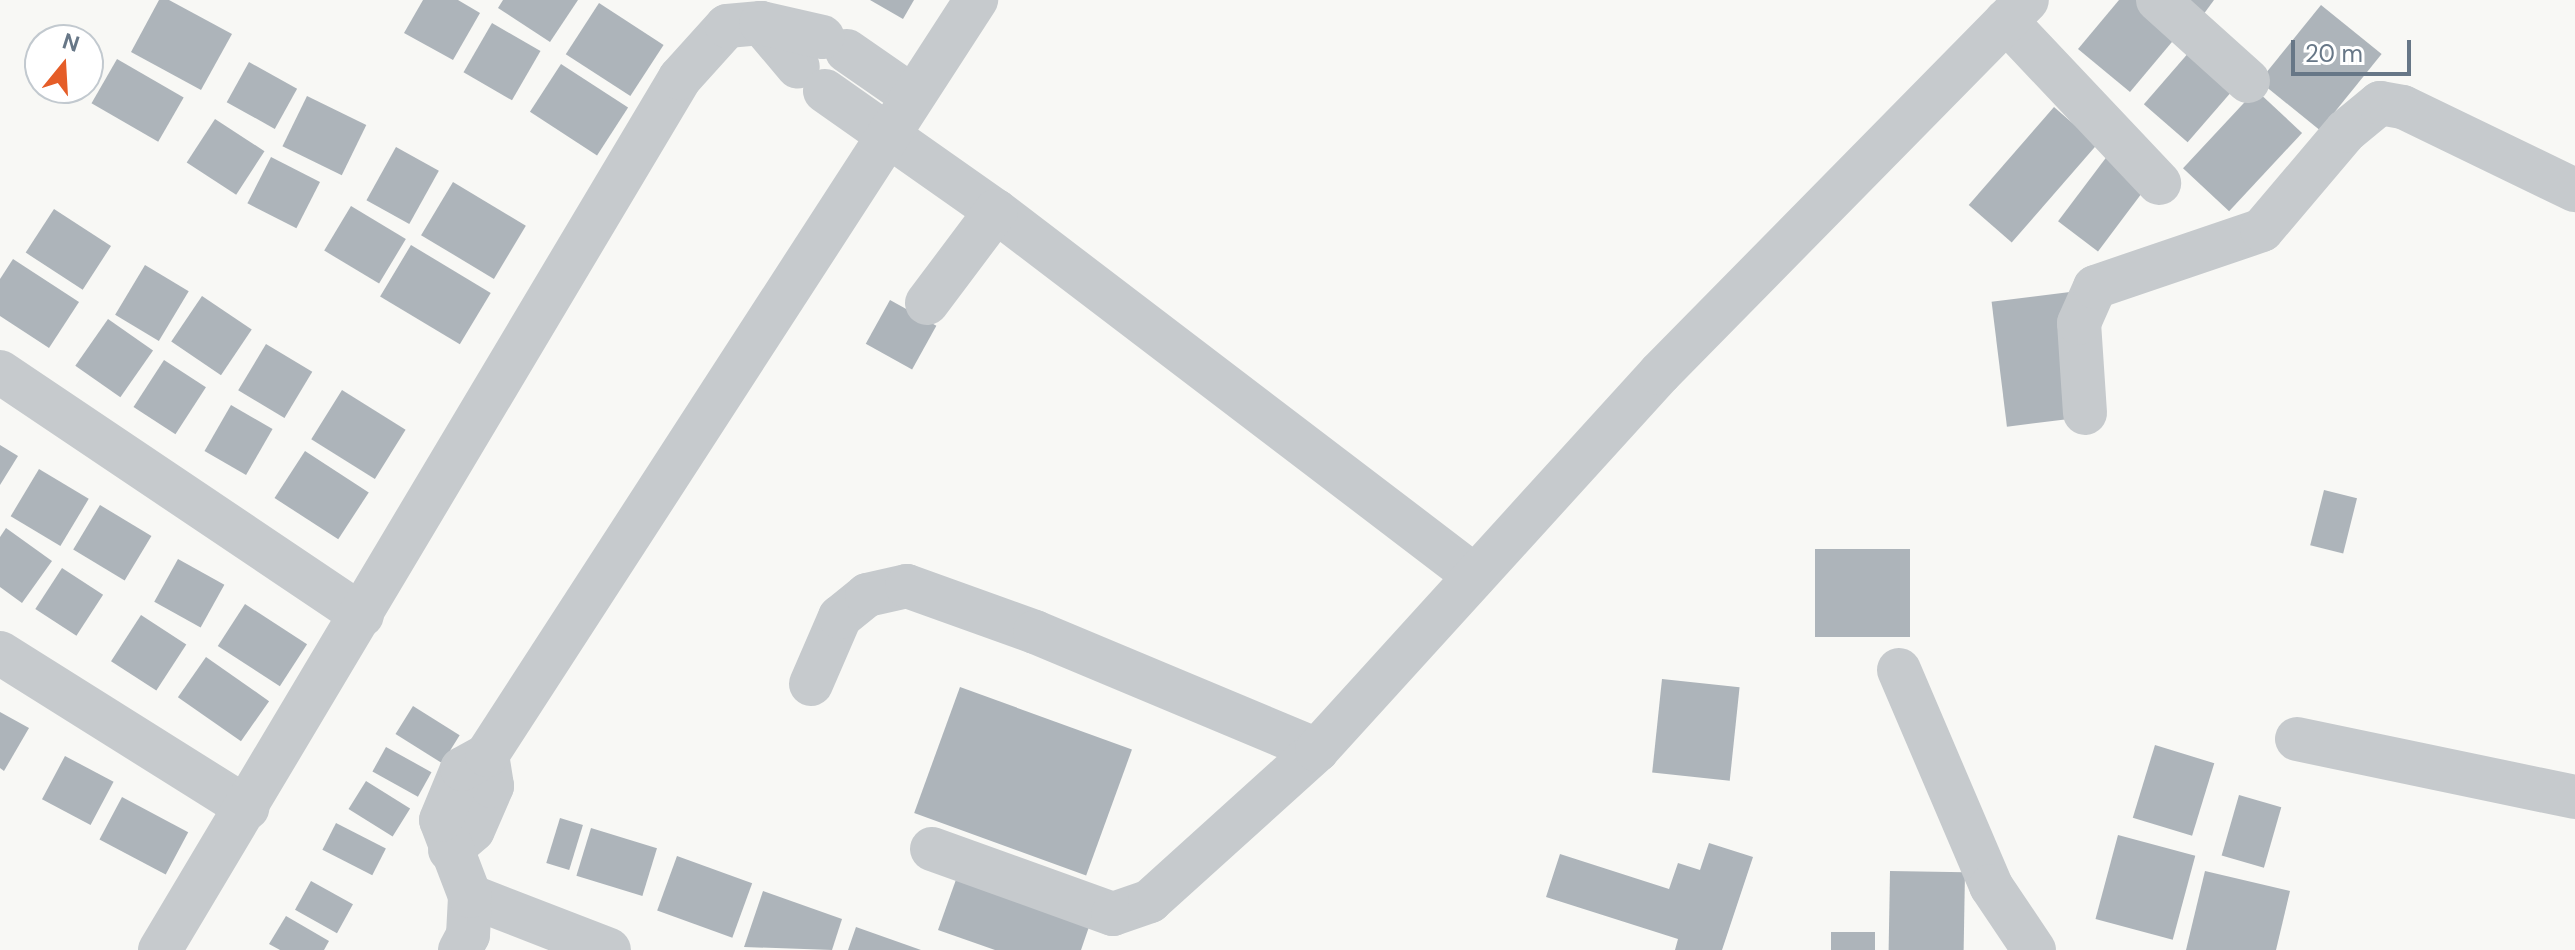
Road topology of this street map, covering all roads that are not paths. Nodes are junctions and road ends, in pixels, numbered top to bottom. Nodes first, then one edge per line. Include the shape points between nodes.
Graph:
1 (976, 0) edge
2 (2158, 0) edge
3 (2017, 11) edge
4 (823, 61) junction
5 (2248, 81) dead end
6 (912, 96) junction
7 (888, 137) junction
8 (2159, 183) dead end
9 (2575, 190) edge
10 (996, 211) junction
11 (927, 303) dead end
12 (0, 372) edge
13 (2085, 413) dead end
14 (1475, 576) junction
15 (362, 615) junction
16 (0, 653) edge
17 (1899, 670) dead end
18 (811, 684) dead end
19 (2297, 739) dead end
20 (1317, 750) junction
21 (2575, 797) edge
22 (247, 808) junction
23 (932, 849) dead end
24 (470, 896) junction
25 (160, 950) edge
26 (460, 950) edge
27 (609, 950) edge
28 (2034, 950) edge

1 - 6 street
2 - 5 street
3 - 8 street
3 - 14 street via 1660,373
4 - 6 street
4 - 7 street
4 - 15 street via 761,23 727,26 680,78
6 - 7 street
7 - 10 street
7 - 24 street via 487,755 462,769 441,820
9 - 13 street via 2403,107 2380,103 2346,131 2262,230 2095,287 2079,323
10 - 11 street
10 - 14 street
12 - 15 street
14 - 20 street
15 - 22 street
16 - 22 street
17 - 28 street via 1991,886
18 - 20 street via 840,617 867,595 907,586 1035,632
19 - 21 street
20 - 23 street via 1150,901 1113,914
22 - 25 street
24 - 26 street via 468,935
24 - 27 street

